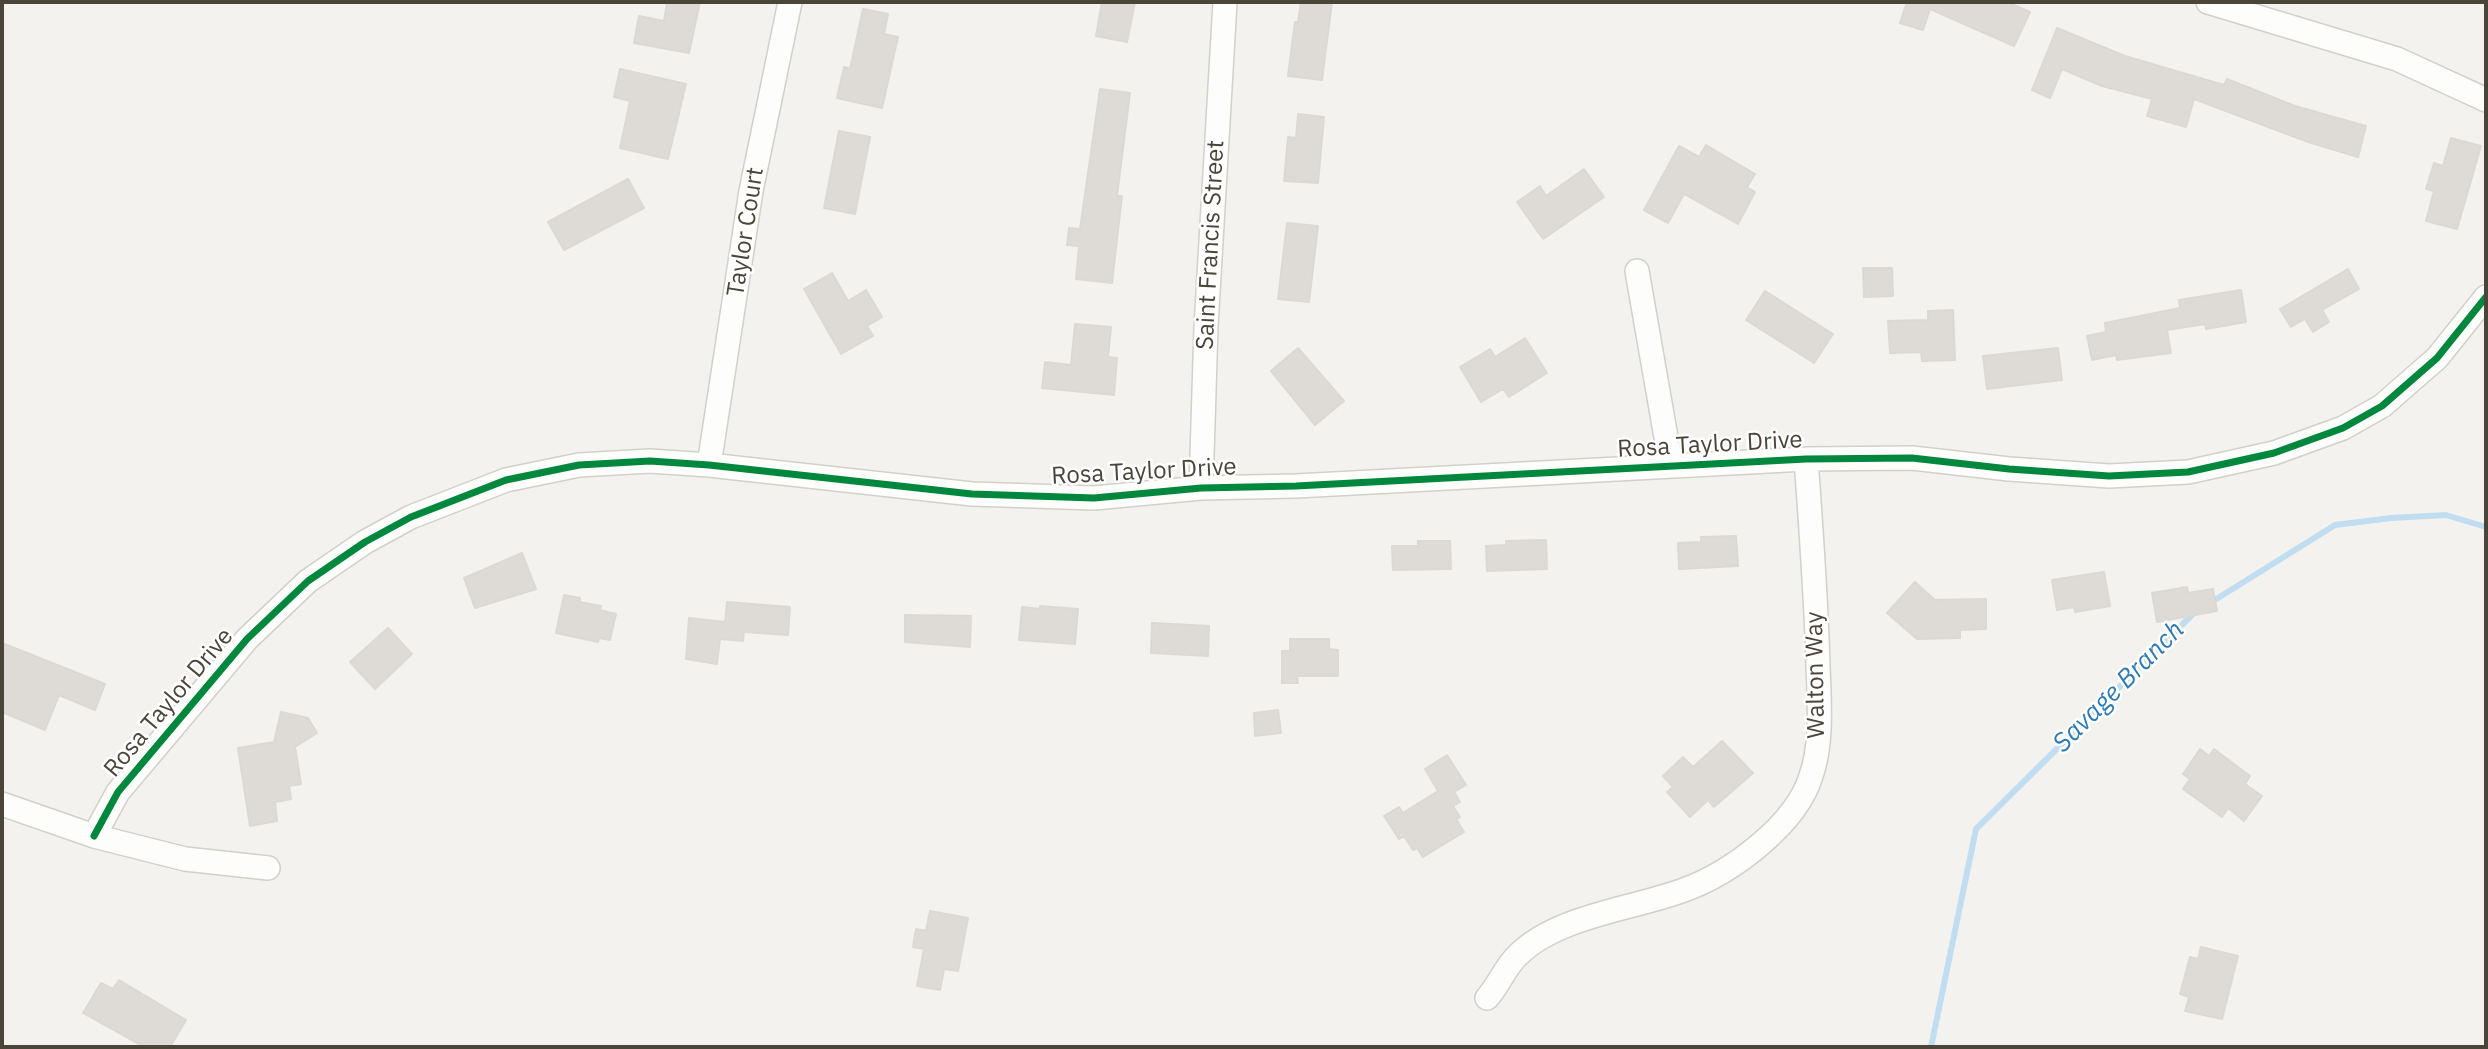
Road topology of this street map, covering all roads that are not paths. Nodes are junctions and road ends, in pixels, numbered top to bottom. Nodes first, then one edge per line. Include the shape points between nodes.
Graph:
1 (790, 2) edge
2 (1226, 2) edge
3 (2208, 2) edge
4 (2486, 100) edge
5 (1637, 271) dead end
6 (2486, 297) edge
7 (1806, 458) junction
8 (709, 465) junction
9 (1671, 466) junction
10 (1201, 488) junction
11 (2, 804) edge
12 (94, 836) junction
13 (268, 868) dead end
14 (1487, 998) dead end

1 - 8 street, Taylor Court via 751,191
2 - 10 street, Saint Francis Street
3 - 4 street via 2397,59
5 - 9 street
6 - 7 street, Rosa Taylor Drive via 2438,358 2382,407 2337,430 2274,453 2175,473 2109,476 1912,458
7 - 9 street, Rosa Taylor Drive
7 - 14 street, Walton Way via 1819,724 1811,778 1796,806 1752,850 1702,884 1571,923 1540,938 1517,956
8 - 10 street, Rosa Taylor Drive via 972,494 1094,498
8 - 12 street, Rosa Taylor Drive via 650,461 579,465 506,480 411,517 365,541 309,581 247,639 118,792
9 - 10 street, Rosa Taylor Drive
11 - 12 street
12 - 13 street via 185,859

